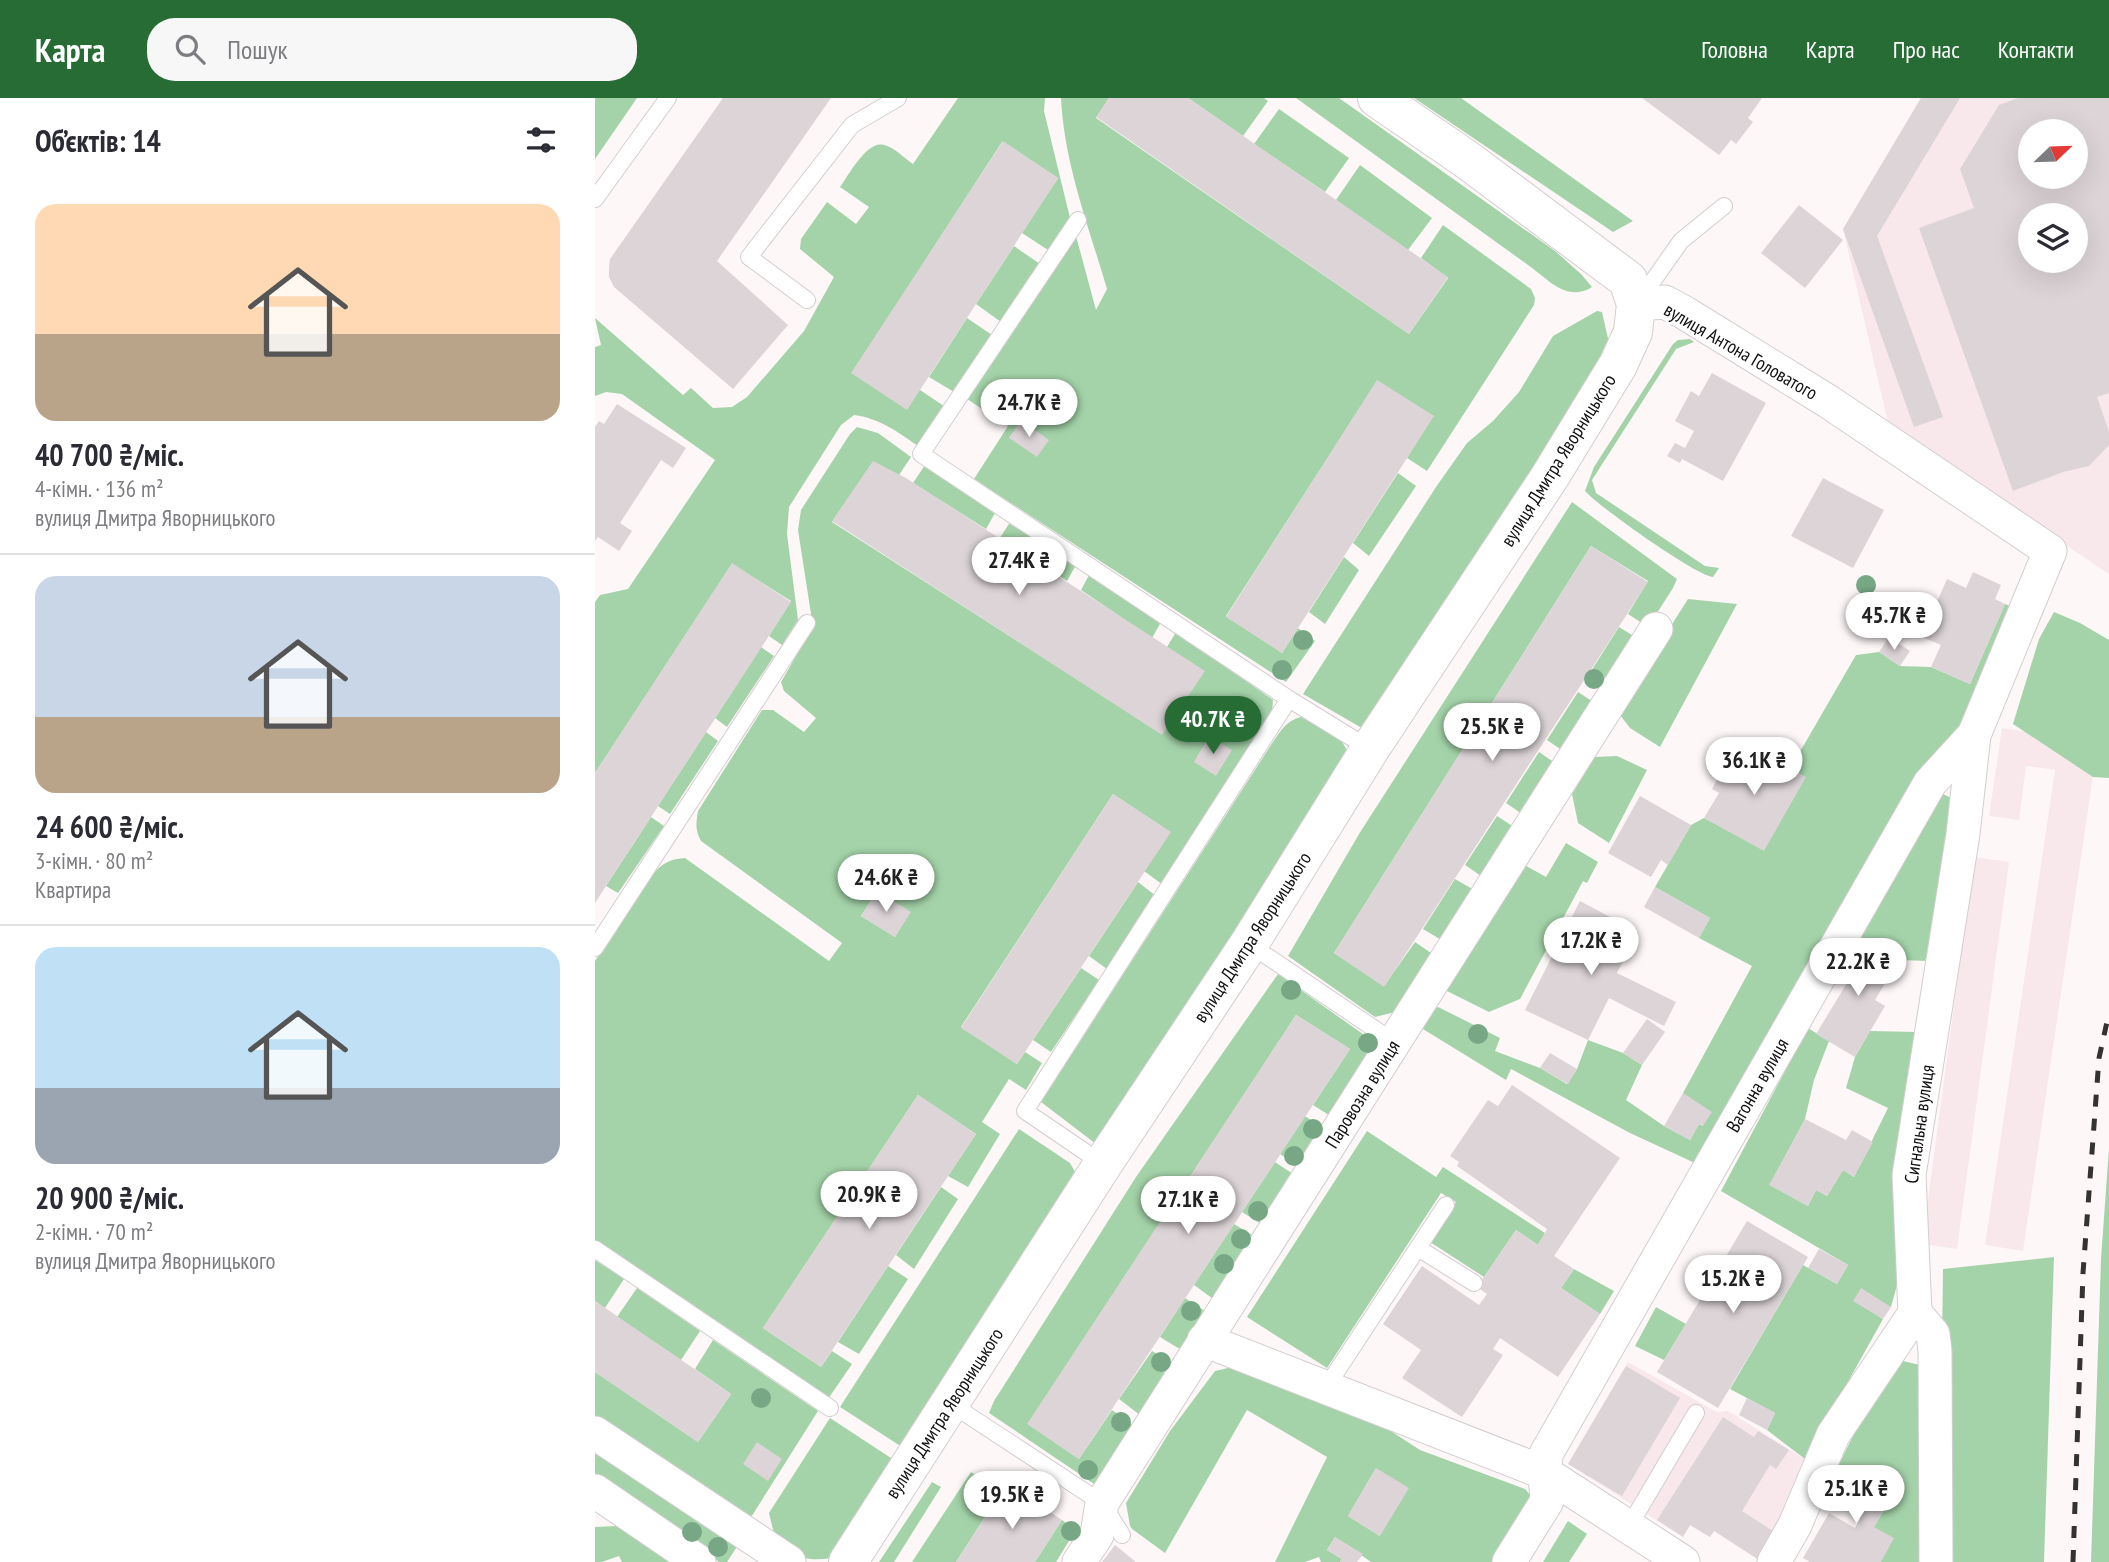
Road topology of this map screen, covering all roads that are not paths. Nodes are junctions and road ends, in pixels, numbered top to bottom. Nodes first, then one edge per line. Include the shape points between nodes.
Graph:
1 (668, 98) edge
2 (898, 98) edge
3 (1377, 98) edge
4 (595, 199) edge
5 (1724, 206) dead end
6 (1078, 220) dead end
7 (807, 300) dead end
8 (1636, 304) junction
9 (2050, 551) joint
10 (807, 623) dead end
11 (1656, 629) dead end
12 (1289, 699) junction
13 (1974, 735) junction
14 (1370, 749) junction
15 (1249, 944) junction
16 (595, 948) edge
17 (1394, 1042) junction
18 (1103, 1164) junction
19 (1446, 1205) dead end
20 (1418, 1248) junction
21 (595, 1249) edge
22 (1474, 1283) dead end
23 (1915, 1313) junction
24 (1204, 1340) junction
25 (1325, 1388) junction
26 (951, 1404) junction
27 (831, 1408) dead end
28 (1696, 1413) dead end
29 (595, 1433) edge
30 (1545, 1473) junction
31 (595, 1491) edge
32 (1102, 1503) junction
33 (1628, 1528) junction
34 (1122, 1535) dead end
35 (699, 1562) edge
36 (789, 1562) edge
37 (848, 1562) edge
38 (1079, 1562) edge
39 (1509, 1562) edge
40 (1683, 1562) edge
41 (1775, 1562) edge
42 (1935, 1562) edge

1 - 4 lane
2 - 7 lane via 852,125 749,257
3 - 8 street, вулиця Антона Головатого via 1628,280
5 - 8 lane via 1681,241
6 - 12 lane via 921,454
8 - 9 street, вулиця Антона Головатого via 1665,302 1685,313 1829,402
8 - 14 street, вулиця Дмитра Яворницького via 1633,332 1618,365
9 - 13 street, Вагонна вулиця
10 - 16 lane
11 - 17 street, Паровозна вулиця
12 - 14 lane
12 - 18 lane via 1025,1111
13 - 23 street, Сигнальна вулиця via 1963,834 1909,1175
13 - 30 street, Вагонна вулиця via 1930,783 1546,1454
14 - 15 street, вулиця Дмитра Яворницького
15 - 17 lane
15 - 18 street, вулиця Дмитра Яворницького
17 - 24 street, Паровозна вулиця
18 - 26 street, вулиця Дмитра Яворницького
19 - 20 lane
20 - 22 lane
20 - 25 lane
21 - 27 lane
23 - 41 street via 1833,1435
23 - 42 street via 1933,1334 1935,1351
24 - 25 street
24 - 32 street, Паровозна вулиця
25 - 30 street
26 - 32 lane
26 - 37 street, вулиця Дмитра Яворницького
28 - 33 lane
29 - 36 street
30 - 33 street
30 - 39 street, Вагонна вулиця via 1548,1501
31 - 35 street
32 - 34 lane
32 - 38 street, Паровозна вулиця via 1097,1535
33 - 40 street

